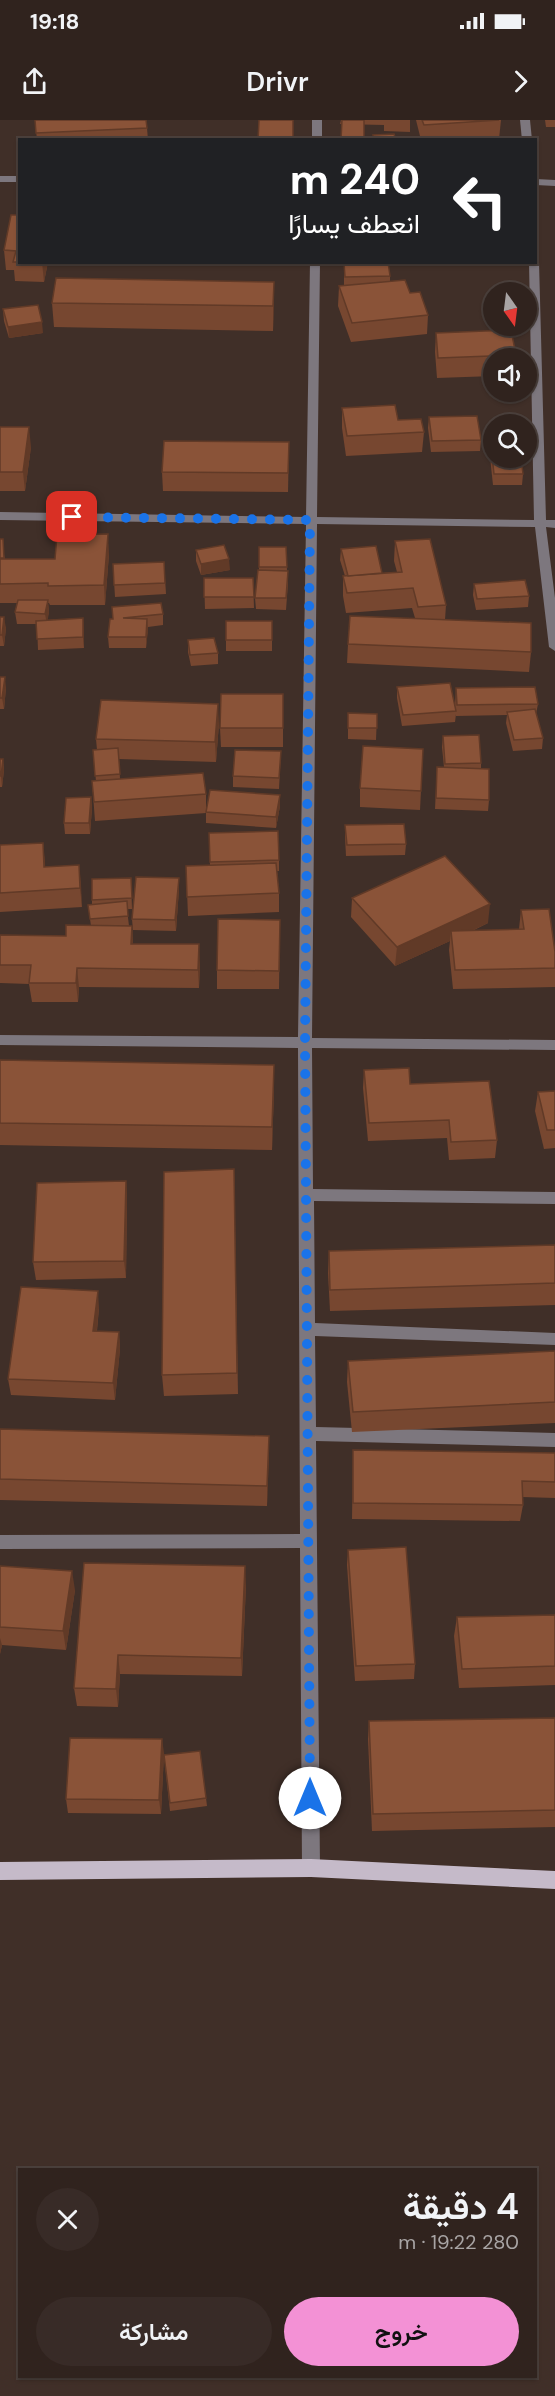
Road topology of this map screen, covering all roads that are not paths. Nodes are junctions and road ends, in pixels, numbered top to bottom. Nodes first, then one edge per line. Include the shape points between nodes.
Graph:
1 (317, 120) edge
2 (525, 120) edge
3 (317, 138) edge
4 (527, 138) edge
5 (0, 179) edge
6 (18, 179) edge
7 (537, 182) edge
8 (555, 183) edge
9 (315, 264) edge
10 (534, 264) edge
11 (0, 516) edge
12 (310, 520) junction
13 (540, 524) junction
14 (555, 524) edge
15 (555, 647) edge
16 (0, 1040) edge
17 (305, 1043) junction
18 (555, 1045) edge
19 (306, 1195) junction
20 (555, 1198) edge
21 (307, 1329) junction
22 (555, 1339) edge
23 (307, 1434) junction
24 (555, 1440) edge
25 (308, 1541) junction
26 (0, 1542) edge
27 (311, 1868) junction
28 (0, 1871) edge
29 (555, 1880) edge

1 - 3 street
2 - 4 street
5 - 6 street
7 - 8 street
9 - 12 street
10 - 13 street
11 - 12 street
12 - 13 street
12 - 17 street
13 - 14 street
13 - 15 street
16 - 17 street
17 - 18 street
17 - 19 street
19 - 20 street
19 - 21 street
21 - 22 street
21 - 23 street
23 - 24 street
23 - 25 street
25 - 26 street
25 - 27 street
27 - 28 main road
27 - 29 main road

